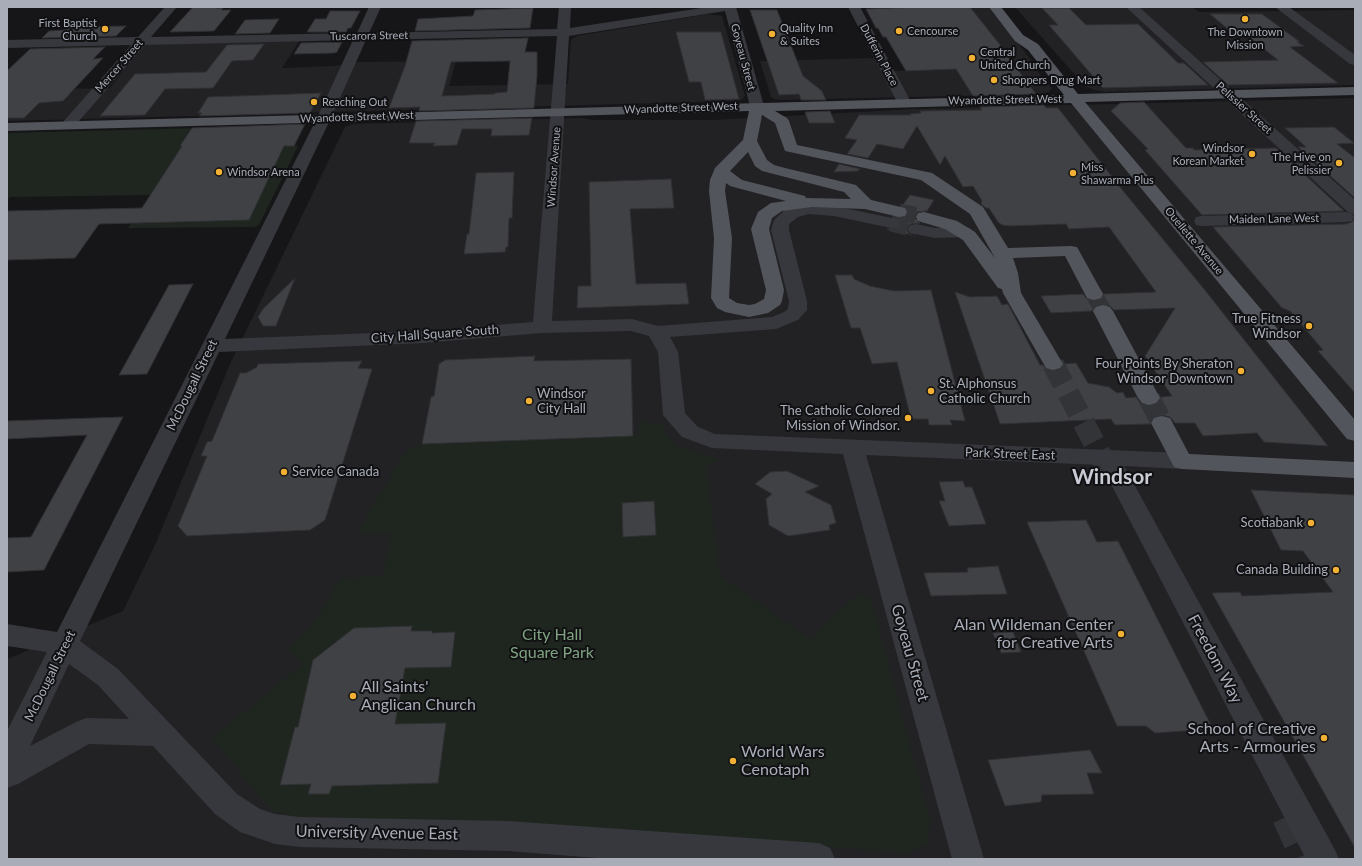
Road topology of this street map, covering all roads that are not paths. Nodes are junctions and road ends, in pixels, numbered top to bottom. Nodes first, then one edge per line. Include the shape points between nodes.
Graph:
1 (171, 7) edge
2 (375, 7) edge
3 (565, 7) edge
4 (730, 7) edge
5 (854, 7) edge
6 (995, 7) edge
7 (1007, 7) edge
8 (1132, 7) edge
9 (1281, 7) edge
10 (564, 32) junction
11 (361, 37) junction
12 (141, 41) junction
13 (7, 44) edge
14 (1033, 47) junction
15 (1355, 61) edge
16 (1355, 91) edge
17 (1228, 94) junction
18 (1074, 98) junction
19 (904, 102) junction
20 (757, 106) junction
21 (558, 112) junction
22 (324, 118) junction
23 (68, 125) junction
24 (7, 127) edge
25 (750, 141) junction
26 (721, 170) junction
27 (812, 202) junction
28 (865, 204) junction
29 (1350, 213) edge
30 (895, 217) joint
31 (1202, 220) dead end
32 (920, 223) tunnel mouth
33 (964, 232) joint
34 (1002, 253) junction
35 (1012, 293) junction
36 (542, 327) junction
37 (657, 332) junction
38 (212, 346) junction
39 (1053, 364) tunnel mouth
40 (1150, 398) tunnel mouth
41 (1162, 423) tunnel mouth
42 (1355, 434) edge
43 (852, 447) junction
44 (1108, 458) junction
45 (1182, 461) junction
46 (1355, 470) edge
47 (7, 635) edge
48 (64, 645) junction
49 (161, 733) junction
50 (7, 762) edge
51 (7, 774) edge
52 (819, 859) edge
53 (968, 859) edge
54 (1323, 859) edge

1 - 12 street, Mercer Street
2 - 11 street, McDougall Street
3 - 10 street, Windsor Avenue
4 - 10 street, Tuscarora Street via 579,32
4 - 20 street, Goyeau Street
5 - 19 street, Dufferin Place
6 - 14 main road, Ouellette Avenue via 1019,38
7 - 14 main road, Ouellette Avenue via 1032,38
8 - 17 street, Pelissier Street
9 - 15 street
10 - 11 street, Tuscarora Street
10 - 21 street, Windsor Avenue
11 - 12 street, Tuscarora Street
11 - 22 street, McDougall Street
12 - 13 street, Tuscarora Street
12 - 23 street, Mercer Street
14 - 18 main road, Ouellette Avenue
16 - 17 main road, Wyandotte Street West
17 - 18 main road, Wyandotte Street West
17 - 29 street, Pelissier Street
18 - 19 main road, Wyandotte Street West
18 - 42 main road, Ouellette Avenue
19 - 20 main road, Wyandotte Street West
20 - 21 main road, Wyandotte Street West
20 - 25 main road
20 - 34 main road via 782,121 790,148 926,176 977,211
21 - 22 main road, Wyandotte Street West
21 - 36 street, Windsor Avenue
22 - 23 main road, Wyandotte Street West
22 - 38 street, McDougall Street
23 - 24 main road, Wyandotte Street West
25 - 26 main road
25 - 28 main road via 760,163 768,168 850,188
26 - 27 main road via 736,183
26 - 27 main road via 717,186 724,238 720,298 724,304 732,308 749,311 761,309 770,304 775,296 760,229 764,216 777,207
27 - 28 main road
28 - 30 main road
29 - 31 street, Maiden Lane West
30 - 37 street, City Hall Square South via 809,209 792,213 781,223 780,230 798,301 797,310 791,316 776,323
32 - 33 street via 935,233
33 - 35 main road via 973,240
34 - 35 main road
34 - 40 main road via 1071,251
35 - 39 main road
36 - 37 street, City Hall Square South via 632,325
36 - 38 street, City Hall Square South via 423,337
37 - 43 street, Park Street East via 668,352 674,416 690,432 712,441
38 - 48 street, McDougall Street
41 - 45 main road
43 - 44 street, Park Street East
43 - 53 street, Goyeau Street
44 - 45 street, Park Street East
44 - 54 street, Freedom Way
45 - 46 main road, Park Street East
47 - 48 street, University Avenue East
48 - 49 street, University Avenue East via 108,677
48 - 50 street, McDougall Street
49 - 51 street via 86,731
49 - 52 street, University Avenue East via 226,804 251,821 275,829 307,832 508,836

